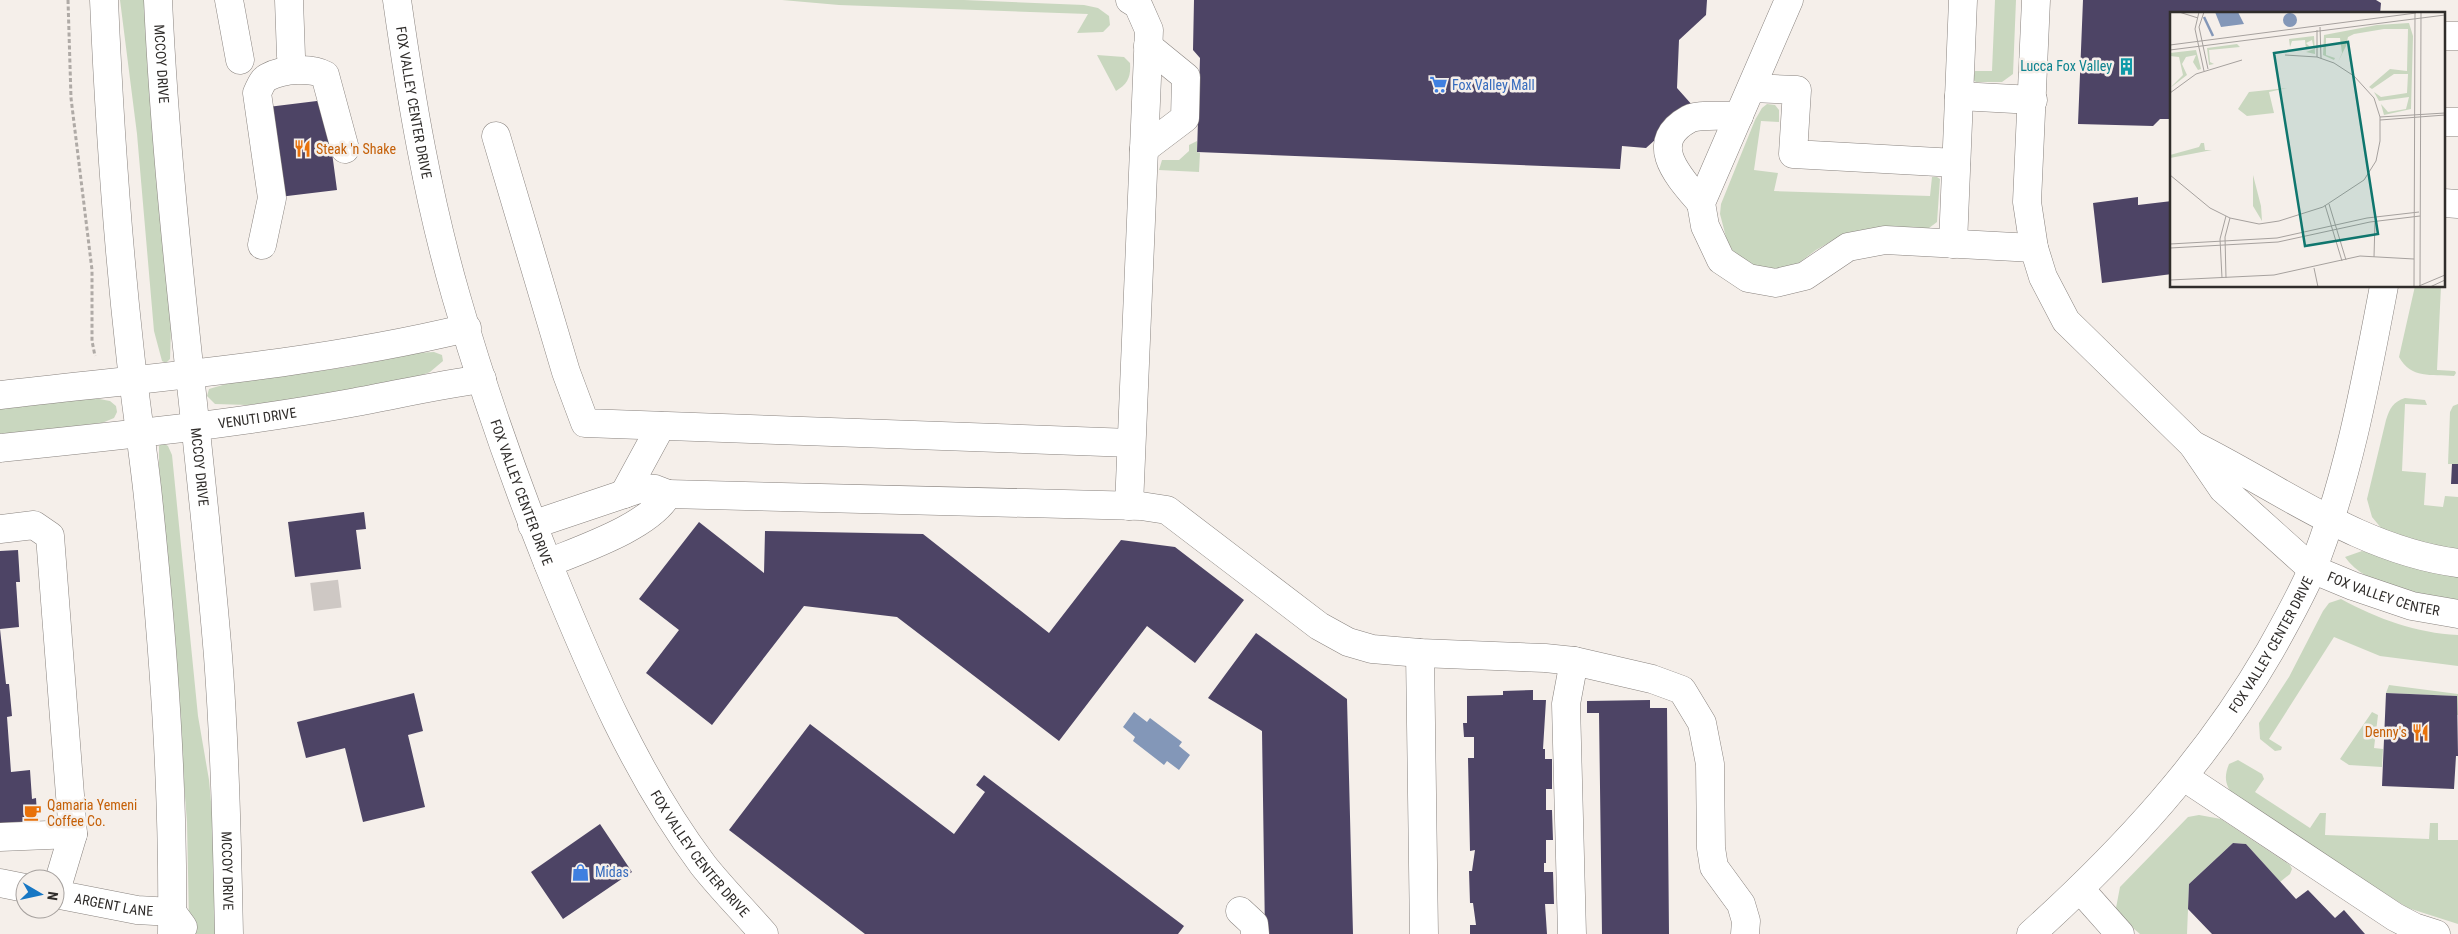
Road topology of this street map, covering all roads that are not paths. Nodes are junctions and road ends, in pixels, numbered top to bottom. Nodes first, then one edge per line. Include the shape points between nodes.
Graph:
1 (104, 0) edge
2 (158, 0) edge
3 (229, 0) edge
4 (289, 0) edge
5 (397, 0) edge
6 (1130, 0) edge
7 (1789, 0) edge
8 (1963, 0) edge
9 (2036, 0) edge
10 (1148, 46) junction
11 (291, 56) dead end
12 (240, 60) dead end
13 (1752, 88) junction
14 (1959, 96) junction
15 (2033, 100) junction
16 (1740, 116) junction
17 (496, 136) dead end
18 (345, 149) dead end
19 (1144, 150) junction
20 (1956, 163) junction
21 (1701, 203) junction
22 (262, 244) dead end
23 (1953, 244) junction
24 (2034, 248) junction
25 (2384, 288) edge
26 (467, 328) junction
27 (188, 373) junction
28 (134, 379) junction
29 (482, 379) junction
30 (0, 395) edge
31 (195, 426) junction
32 (661, 426) junction
33 (140, 432) junction
34 (1131, 443) junction
35 (2193, 445) junction
36 (0, 448) edge
37 (624, 494) junction
38 (668, 494) junction
39 (1129, 506) junction
40 (2329, 520) junction
41 (532, 525) junction
42 (0, 529) edge
43 (548, 563) junction
44 (2458, 563) edge
45 (2312, 569) junction
46 (2458, 614) edge
47 (1420, 653) junction
48 (1574, 661) junction
49 (2184, 777) junction
50 (73, 834) junction
51 (0, 837) edge
52 (62, 869) edge
53 (0, 883) edge
54 (15, 886) edge
55 (2080, 890) junction
56 (65, 896) edge
57 (1240, 911) dead end
58 (172, 923) edge
59 (189, 934) edge
60 (229, 934) edge
61 (764, 934) edge
62 (1255, 934) edge
63 (1424, 934) edge
64 (1572, 934) edge
65 (1745, 934) edge
66 (2030, 934) edge
67 (2120, 934) edge
68 (2436, 934) edge

1 - 28 street via 113,151
2 - 27 street, MCCOY DRIVE via 162,86
3 - 12 street
4 - 11 street
5 - 26 street, FOX VALLEY CENTER DRIVE via 418,133 456,295
6 - 10 street via 1138,5 1145,17 1149,30
7 - 13 street
8 - 14 street
9 - 15 street
10 - 19 street
10 - 19 street via 1186,77 1185,118
13 - 16 street
13 - 20 street via 1797,90 1793,154
14 - 15 street
14 - 20 street
15 - 24 street via 2027,202
16 - 21 street
16 - 21 street via 1690,118 1672,134 1667,147 1672,169
17 - 32 street via 563,363 585,423
18 - 22 street via 325,75 311,70 282,73 267,78 261,84 257,93 272,198
19 - 34 street
20 - 23 street
21 - 23 street via 1705,226 1721,260 1748,278 1776,283 1805,276 1848,247 1885,240
23 - 24 street
24 - 35 street via 2042,276 2066,321
25 - 40 street, FOX VALLEY CENTER DRIVE via 2350,449
26 - 27 street via 365,351
26 - 29 street, FOX VALLEY CENTER DRIVE
27 - 28 street
27 - 31 street, MCCOY DRIVE
28 - 30 street
28 - 33 street
29 - 31 street, VENUTI DRIVE via 351,403
29 - 41 street, FOX VALLEY CENTER DRIVE
31 - 33 street, VENUTI DRIVE
31 - 60 street, MCCOY DRIVE via 218,657
32 - 34 street
32 - 37 street
33 - 36 street, VENUTI DRIVE
33 - 58 street via 161,643 171,801
34 - 39 street
35 - 40 street
35 - 45 street, FOX VALLEY CENTER via 2223,489
37 - 38 street via 642,488
37 - 41 street
38 - 39 street
38 - 43 street via 652,514
39 - 47 street via 1168,510 1319,626 1348,642 1372,649
40 - 44 street via 2409,553
40 - 45 street, FOX VALLEY CENTER DRIVE
41 - 43 street, FOX VALLEY CENTER DRIVE
42 - 50 street via 34,525 50,536
43 - 61 street, FOX VALLEY CENTER DRIVE via 625,741 654,791 704,867
45 - 46 street, FOX VALLEY CENTER via 2412,606
45 - 49 street, FOX VALLEY CENTER DRIVE via 2296,605 2258,671
47 - 48 street
47 - 63 street
48 - 64 street via 1566,704
48 - 65 street via 1652,679 1682,690 1702,723 1710,764 1714,867 1742,904
49 - 55 street, FOX VALLEY CENTER DRIVE
49 - 68 street via 2394,917
50 - 51 street
50 - 52 street
53 - 54 street
55 - 66 street, FOX VALLEY CENTER DRIVE
55 - 67 street
56 - 58 street, ARGENT LANE via 137,910
57 - 62 street via 1254,924
58 - 59 street

